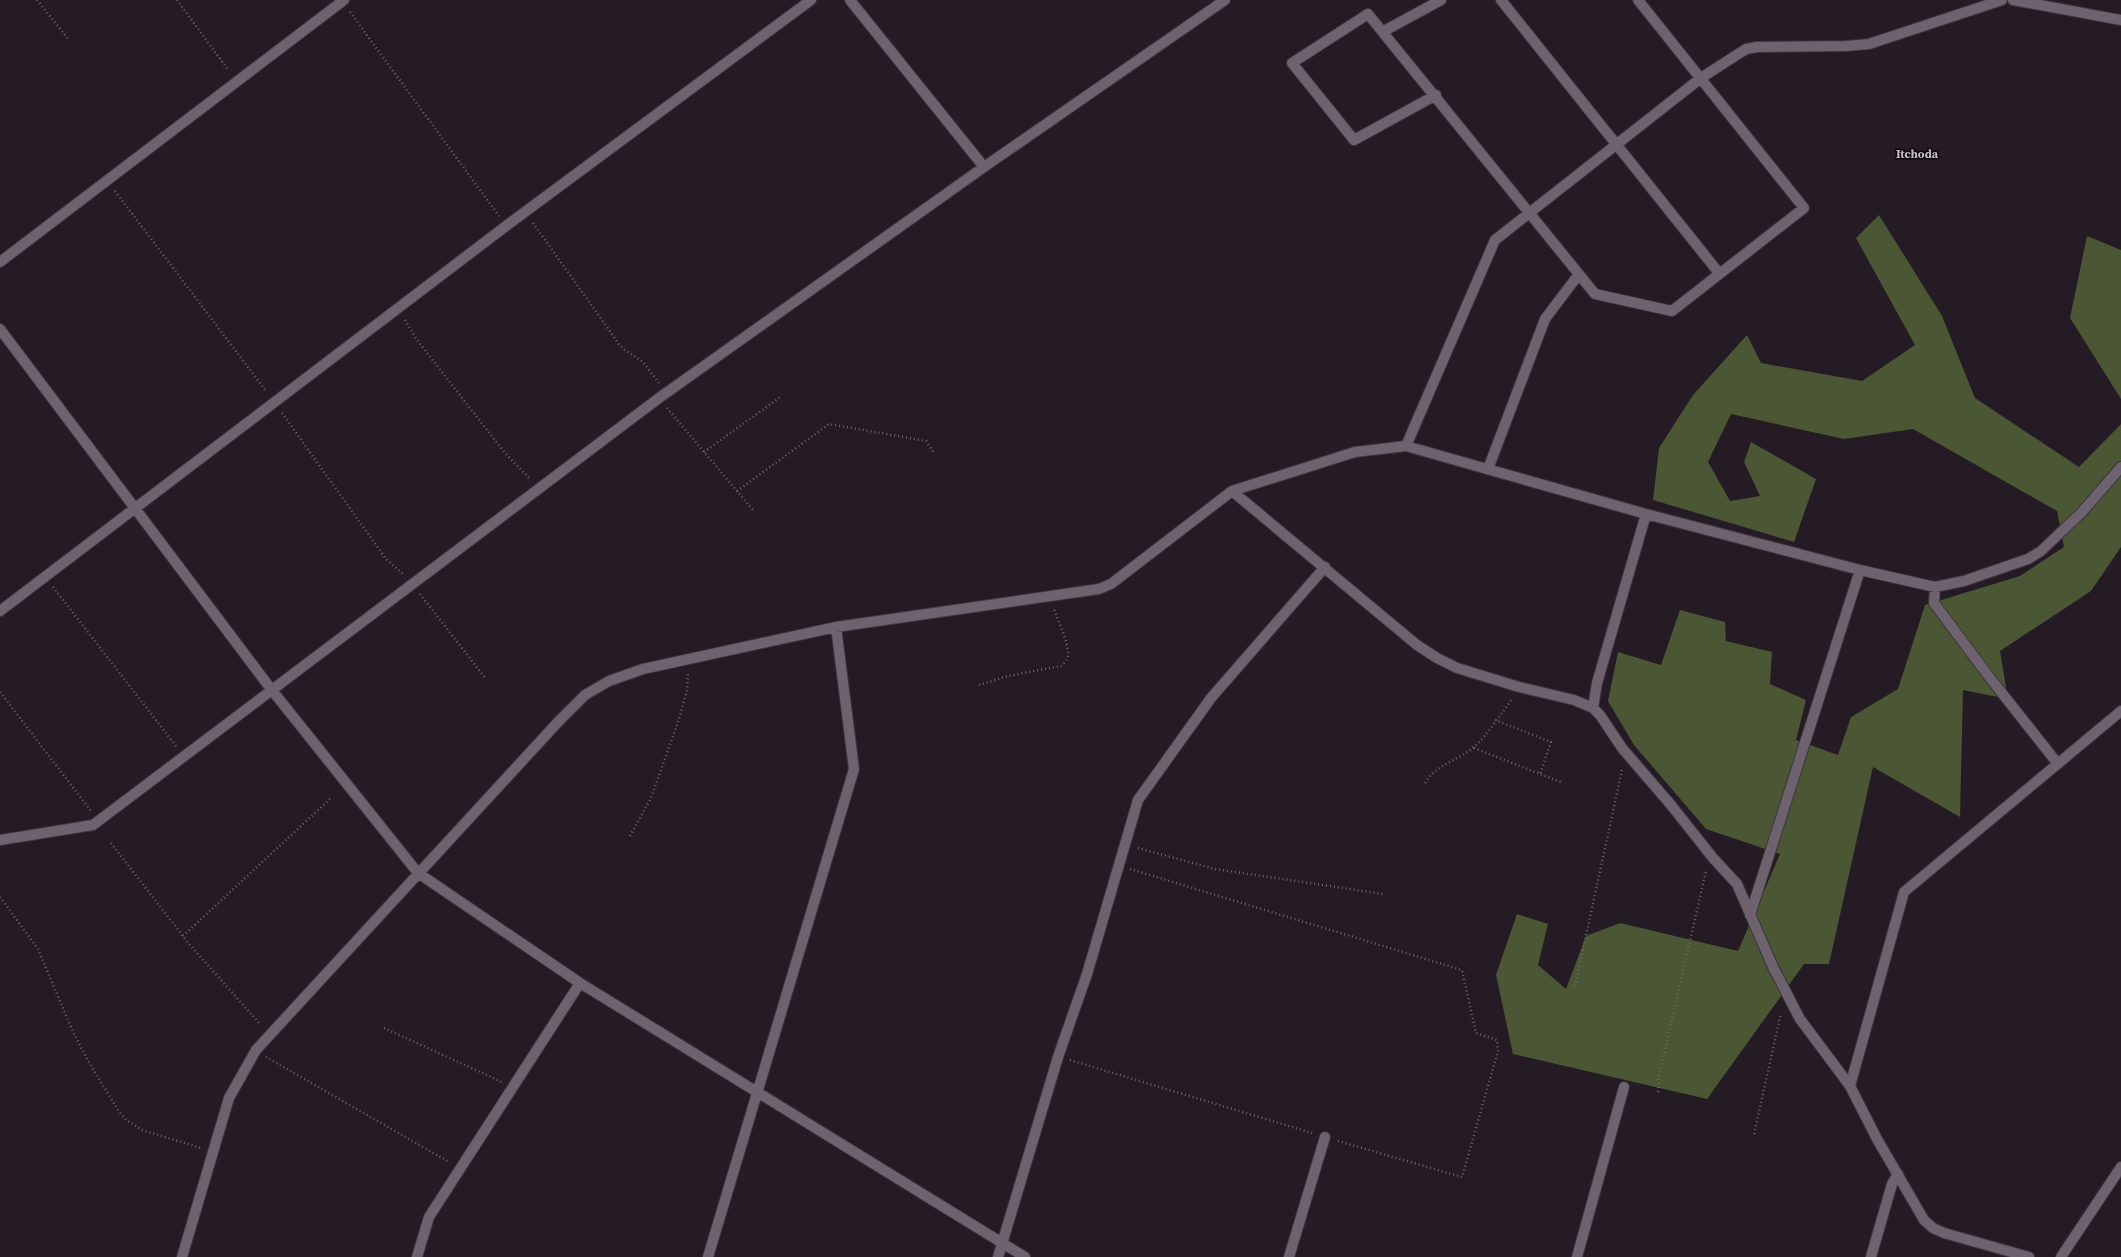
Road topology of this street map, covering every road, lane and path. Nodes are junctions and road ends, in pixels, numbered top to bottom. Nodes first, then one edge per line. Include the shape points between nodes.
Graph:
1 (37, 0) edge
2 (177, 0) edge
3 (811, 0) edge
4 (850, 0) edge
5 (1224, 0) edge
6 (1441, 0) edge
7 (1501, 0) edge
8 (1638, 0) edge
9 (2002, 0) edge
10 (2013, 0) edge
11 (343, 1) edge
12 (2121, 20) edge
13 (1384, 31) junction
14 (69, 40) dead end
15 (1701, 78) junction
16 (237, 81) junction
17 (1436, 95) junction
18 (1615, 145) junction
19 (984, 167) junction
20 (107, 180) junction
21 (527, 211) junction
22 (1529, 212) junction
23 (506, 226) junction
24 (0, 262) edge
25 (1719, 273) junction
26 (1579, 274) junction
27 (398, 308) junction
28 (0, 330) edge
29 (662, 395) junction
30 (782, 396) dead end
31 (274, 402) junction
32 (1406, 446) junction
33 (704, 452) junction
34 (934, 453) dead end
35 (2121, 467) edge
36 (1488, 469) junction
37 (538, 488) junction
38 (737, 491) junction
39 (1232, 491) junction
40 (134, 509) junction
41 (753, 510) dead end
42 (1646, 514) junction
43 (1325, 567) junction
44 (1860, 570) junction
45 (46, 576) junction
46 (412, 583) junction
47 (1936, 587) junction
48 (1050, 596) junction
49 (0, 611) edge
50 (836, 627) junction
51 (686, 658) junction
52 (486, 679) dead end
53 (979, 685) dead end
54 (1519, 687) junction
55 (271, 689) junction
56 (0, 692) edge
57 (1593, 708) junction
58 (2121, 711) edge
59 (1495, 720) junction
60 (1474, 748) junction
61 (1627, 754) junction
62 (184, 756) junction
63 (2058, 764) junction
64 (1540, 774) junction
65 (1425, 783) dead end
66 (1563, 783) dead end
67 (332, 798) dead end
68 (98, 821) junction
69 (630, 836) dead end
70 (0, 840) edge
71 (111, 844) dead end
72 (1125, 844) junction
73 (1713, 858) junction
74 (1118, 866) junction
75 (418, 873) junction
76 (1383, 894) dead end
77 (0, 897) edge
78 (1750, 915) junction
79 (183, 936) junction
80 (580, 983) junction
81 (1575, 986) dead end
82 (1790, 1002) junction
83 (384, 1028) dead end
84 (270, 1034) junction
85 (258, 1047) junction
86 (1058, 1056) junction
87 (1850, 1086) junction
88 (1624, 1087) dead end
89 (512, 1088) junction
90 (757, 1092) junction
91 (1658, 1092) dead end
92 (1754, 1134) dead end
93 (1325, 1137) junction
94 (213, 1152) junction
95 (460, 1168) junction
96 (2121, 1168) edge
97 (1898, 1174) junction
98 (1002, 1244) junction
99 (182, 1257) edge
100 (417, 1257) edge
101 (708, 1257) edge
102 (998, 1257) edge
103 (1025, 1257) edge
104 (1289, 1257) edge
105 (1577, 1257) edge
106 (1871, 1257) edge
107 (2028, 1257) edge
108 (2062, 1257) edge

1 - 14 path
2 - 16 path
3 - 21 street
4 - 19 street
5 - 19 street
6 - 13 street
7 - 18 street
8 - 15 street
9 - 15 street via 1869,44 1757,46 1746,49
10 - 12 street
11 - 16 street
11 - 23 path
13 - 17 street
13 - 17 street via 1368,14 1292,62 1354,140
15 - 18 street
15 - 25 street via 1804,208
16 - 20 street
17 - 22 street
18 - 22 street
18 - 25 street
19 - 29 street
20 - 24 street
20 - 31 path
21 - 23 street
21 - 29 path via 537,231 620,344 643,362
22 - 26 street
22 - 32 street via 1495,240
23 - 27 street
25 - 26 street via 1672,311 1595,294
26 - 36 street via 1545,319
27 - 31 street
27 - 37 path via 417,340 505,453
28 - 40 street
29 - 33 path
29 - 37 street
30 - 33 path
31 - 40 street
31 - 46 path via 386,559
32 - 36 street
32 - 39 street via 1355,452
33 - 38 path
34 - 38 path via 926,441 829,424
35 - 47 street via 2082,512 2041,551 2028,559 1964,581
36 - 42 street
37 - 46 street
38 - 41 path
39 - 43 street
39 - 48 street via 1111,584 1099,589
40 - 45 street
40 - 55 street
42 - 44 street
42 - 57 street via 1597,683
43 - 54 street via 1436,658 1457,668
43 - 72 street via 1211,698 1171,751 1138,800
44 - 47 street
44 - 78 street
45 - 49 street
45 - 62 path
46 - 52 path
46 - 55 street
47 - 63 street via 1934,603
48 - 50 street
48 - 53 path via 1067,649 1066,661 1061,666 1008,676
50 - 51 street
50 - 90 street via 854,769
51 - 69 path via 687,691 678,722 650,798
51 - 75 street via 643,668 616,678 585,695
54 - 57 street via 1574,700
54 - 59 path
55 - 62 street
55 - 75 street
56 - 68 path
57 - 61 street
58 - 63 street
59 - 60 path
59 - 64 path via 1551,742
60 - 64 path
60 - 65 path via 1445,763 1430,775
61 - 73 street
61 - 81 path
62 - 68 street
63 - 87 street via 1904,892
64 - 66 path
67 - 79 path
68 - 70 street via 93,825
71 - 79 path
72 - 74 street
72 - 76 path via 1215,869
73 - 78 street via 1737,884
73 - 91 path via 1708,863 1659,1076
74 - 86 street via 1087,974
74 - 93 path via 1462,970 1476,1033 1497,1040 1498,1051 1462,1177
75 - 80 street
75 - 84 street
77 - 94 path via 38,949 73,1032 126,1120 142,1130
78 - 82 street
79 - 84 path via 241,1005
80 - 89 street
80 - 90 street
82 - 87 street
82 - 92 path via 1780,1014
83 - 89 path
84 - 85 street
85 - 94 street via 228,1098
85 - 95 path via 269,1060
86 - 93 path
86 - 98 street
87 - 97 street
88 - 105 street
89 - 95 street
90 - 98 street
90 - 101 street
93 - 104 street
94 - 99 street
95 - 100 street via 429,1216
96 - 108 street
97 - 106 street via 1892,1184
97 - 107 street via 1924,1220 1933,1228
98 - 102 street
98 - 103 street

